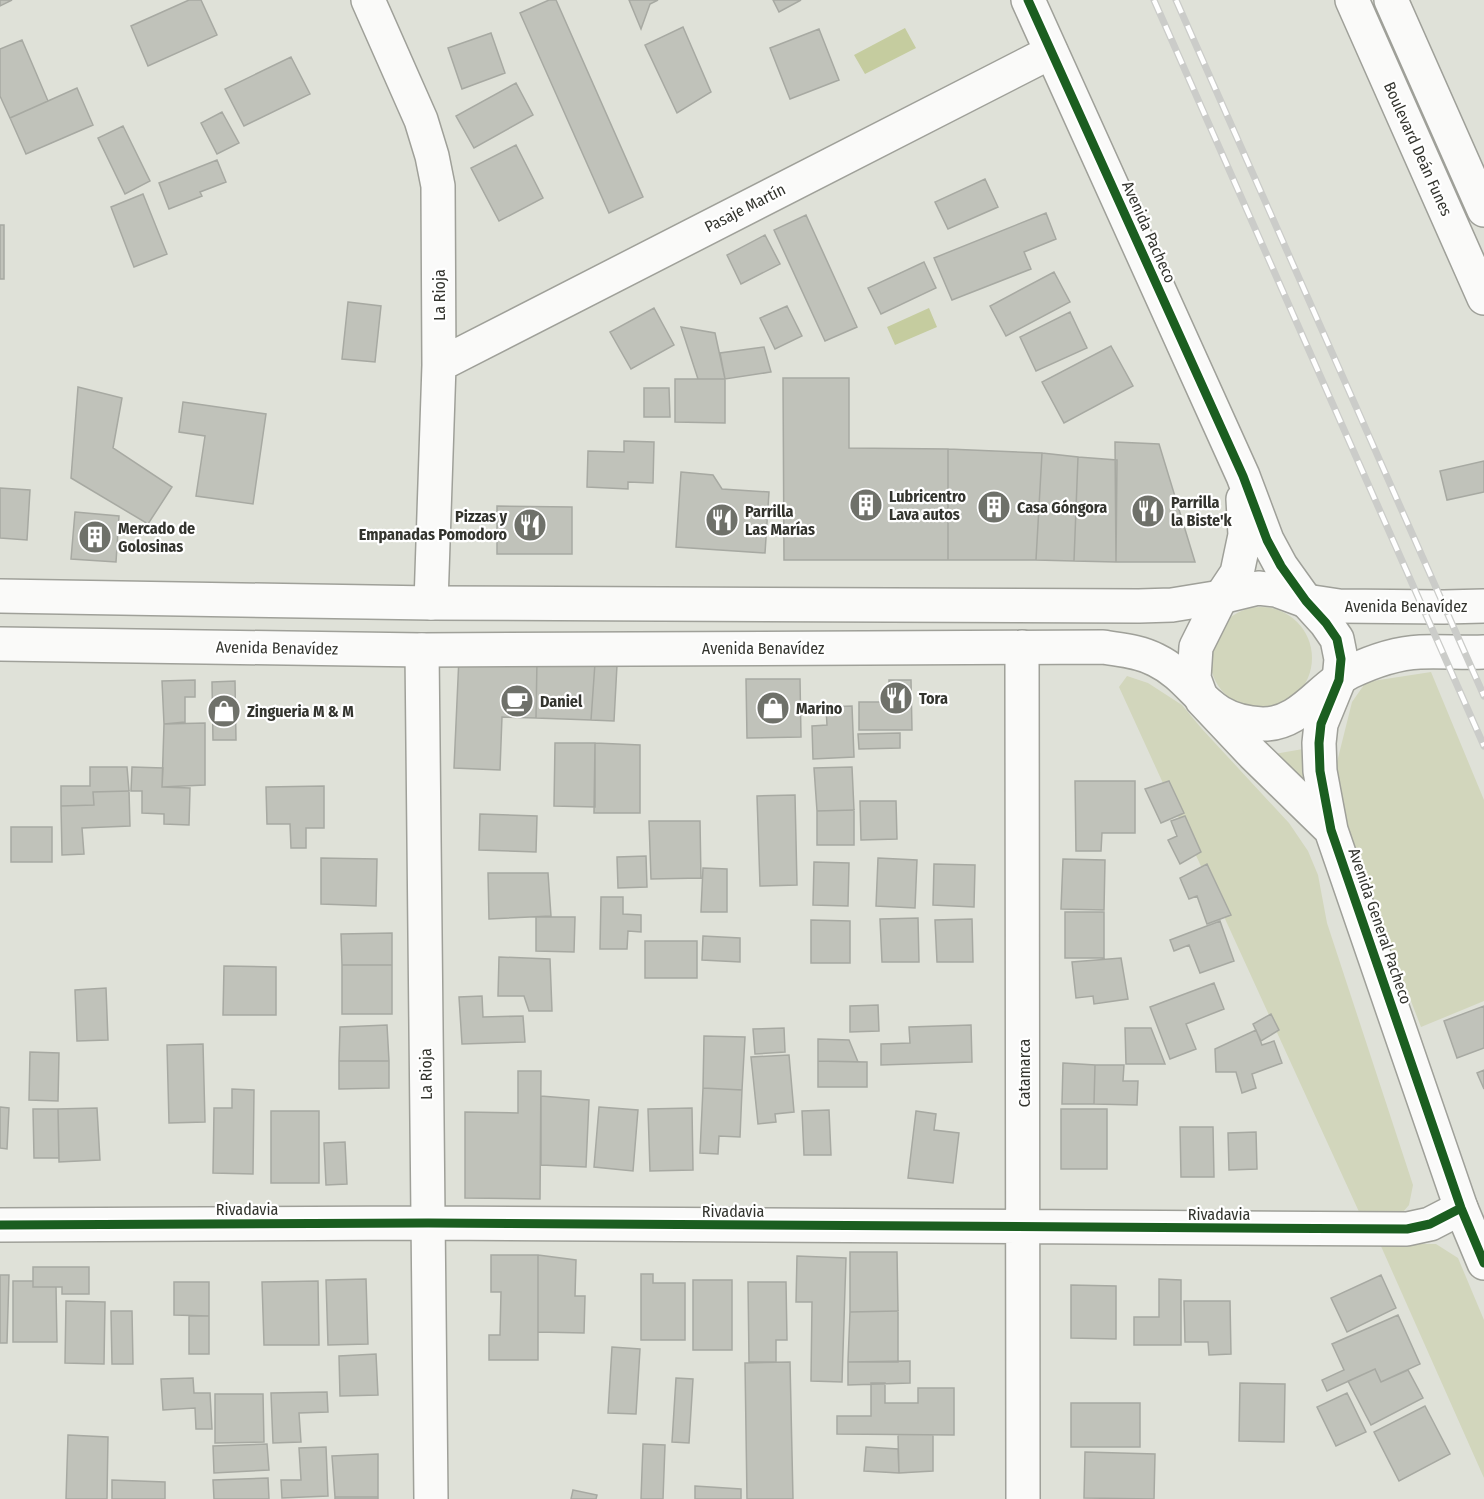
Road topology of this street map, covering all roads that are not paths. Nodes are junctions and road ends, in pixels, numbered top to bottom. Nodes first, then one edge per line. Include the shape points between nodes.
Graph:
1 (368, 0) edge
2 (1029, 0) edge
3 (1352, 0) edge
4 (1391, 0) edge
5 (1051, 52) junction
6 (1484, 210) edge
7 (1484, 298) edge
8 (440, 365) junction
9 (1243, 476) junction
10 (0, 596) edge
11 (1221, 597) junction
12 (1306, 601) junction
13 (431, 603) junction
14 (1484, 606) edge
15 (0, 644) edge
16 (1023, 647) junction
17 (422, 650) junction
18 (1484, 652) edge
19 (1339, 680) junction
20 (1203, 700) junction
21 (1331, 830) junction
22 (1461, 1208) junction
23 (428, 1224) junction
24 (0, 1225) edge
25 (1024, 1228) junction
26 (1484, 1263) edge
27 (431, 1499) edge
28 (1023, 1499) edge

1 - 8 street, La Rioja via 421,120 438,186
2 - 5 street, Avenida Pacheco
3 - 7 street, Boulevard Deán Funes
4 - 6 street
5 - 8 street, Pasaje Martín
5 - 9 street, Avenida Pacheco
8 - 13 street, La Rioja
9 - 11 street, Avenida General Pacheco via 1245,536 1237,573
9 - 12 street, Avenida Pacheco via 1267,540
10 - 13 street, Avenida Benavídez
11 - 12 street, Avenida Benavídez via 1258,588
11 - 13 street, Avenida Benavídez via 1139,606
11 - 20 street, Avenida General Pacheco via 1196,647 1194,678
12 - 14 street, Avenida Benavídez via 1339,606
12 - 19 street, Avenida General Pacheco via 1337,639 1341,659
15 - 17 street, Avenida Benavídez
16 - 17 street, Avenida Benavídez
16 - 20 street, Avenida Benavídez via 1102,647 1132,652 1156,660
16 - 25 street, Catamarca
17 - 23 street, La Rioja
18 - 19 street, Avenida Benavídez via 1418,652 1379,660
19 - 20 street, Avenida Benavídez via 1297,713 1264,724 1223,716
19 - 21 street, Avenida General Pacheco via 1321,724 1319,743
20 - 21 street, Avenida General Pacheco
21 - 22 street, Avenida General Pacheco
22 - 25 street, Rivadavia via 1430,1224 1407,1229
22 - 26 street, Avenida General Pacheco
23 - 24 street, Rivadavia
23 - 25 street, Rivadavia
23 - 27 street, La Rioja
25 - 28 street, Catamarca

